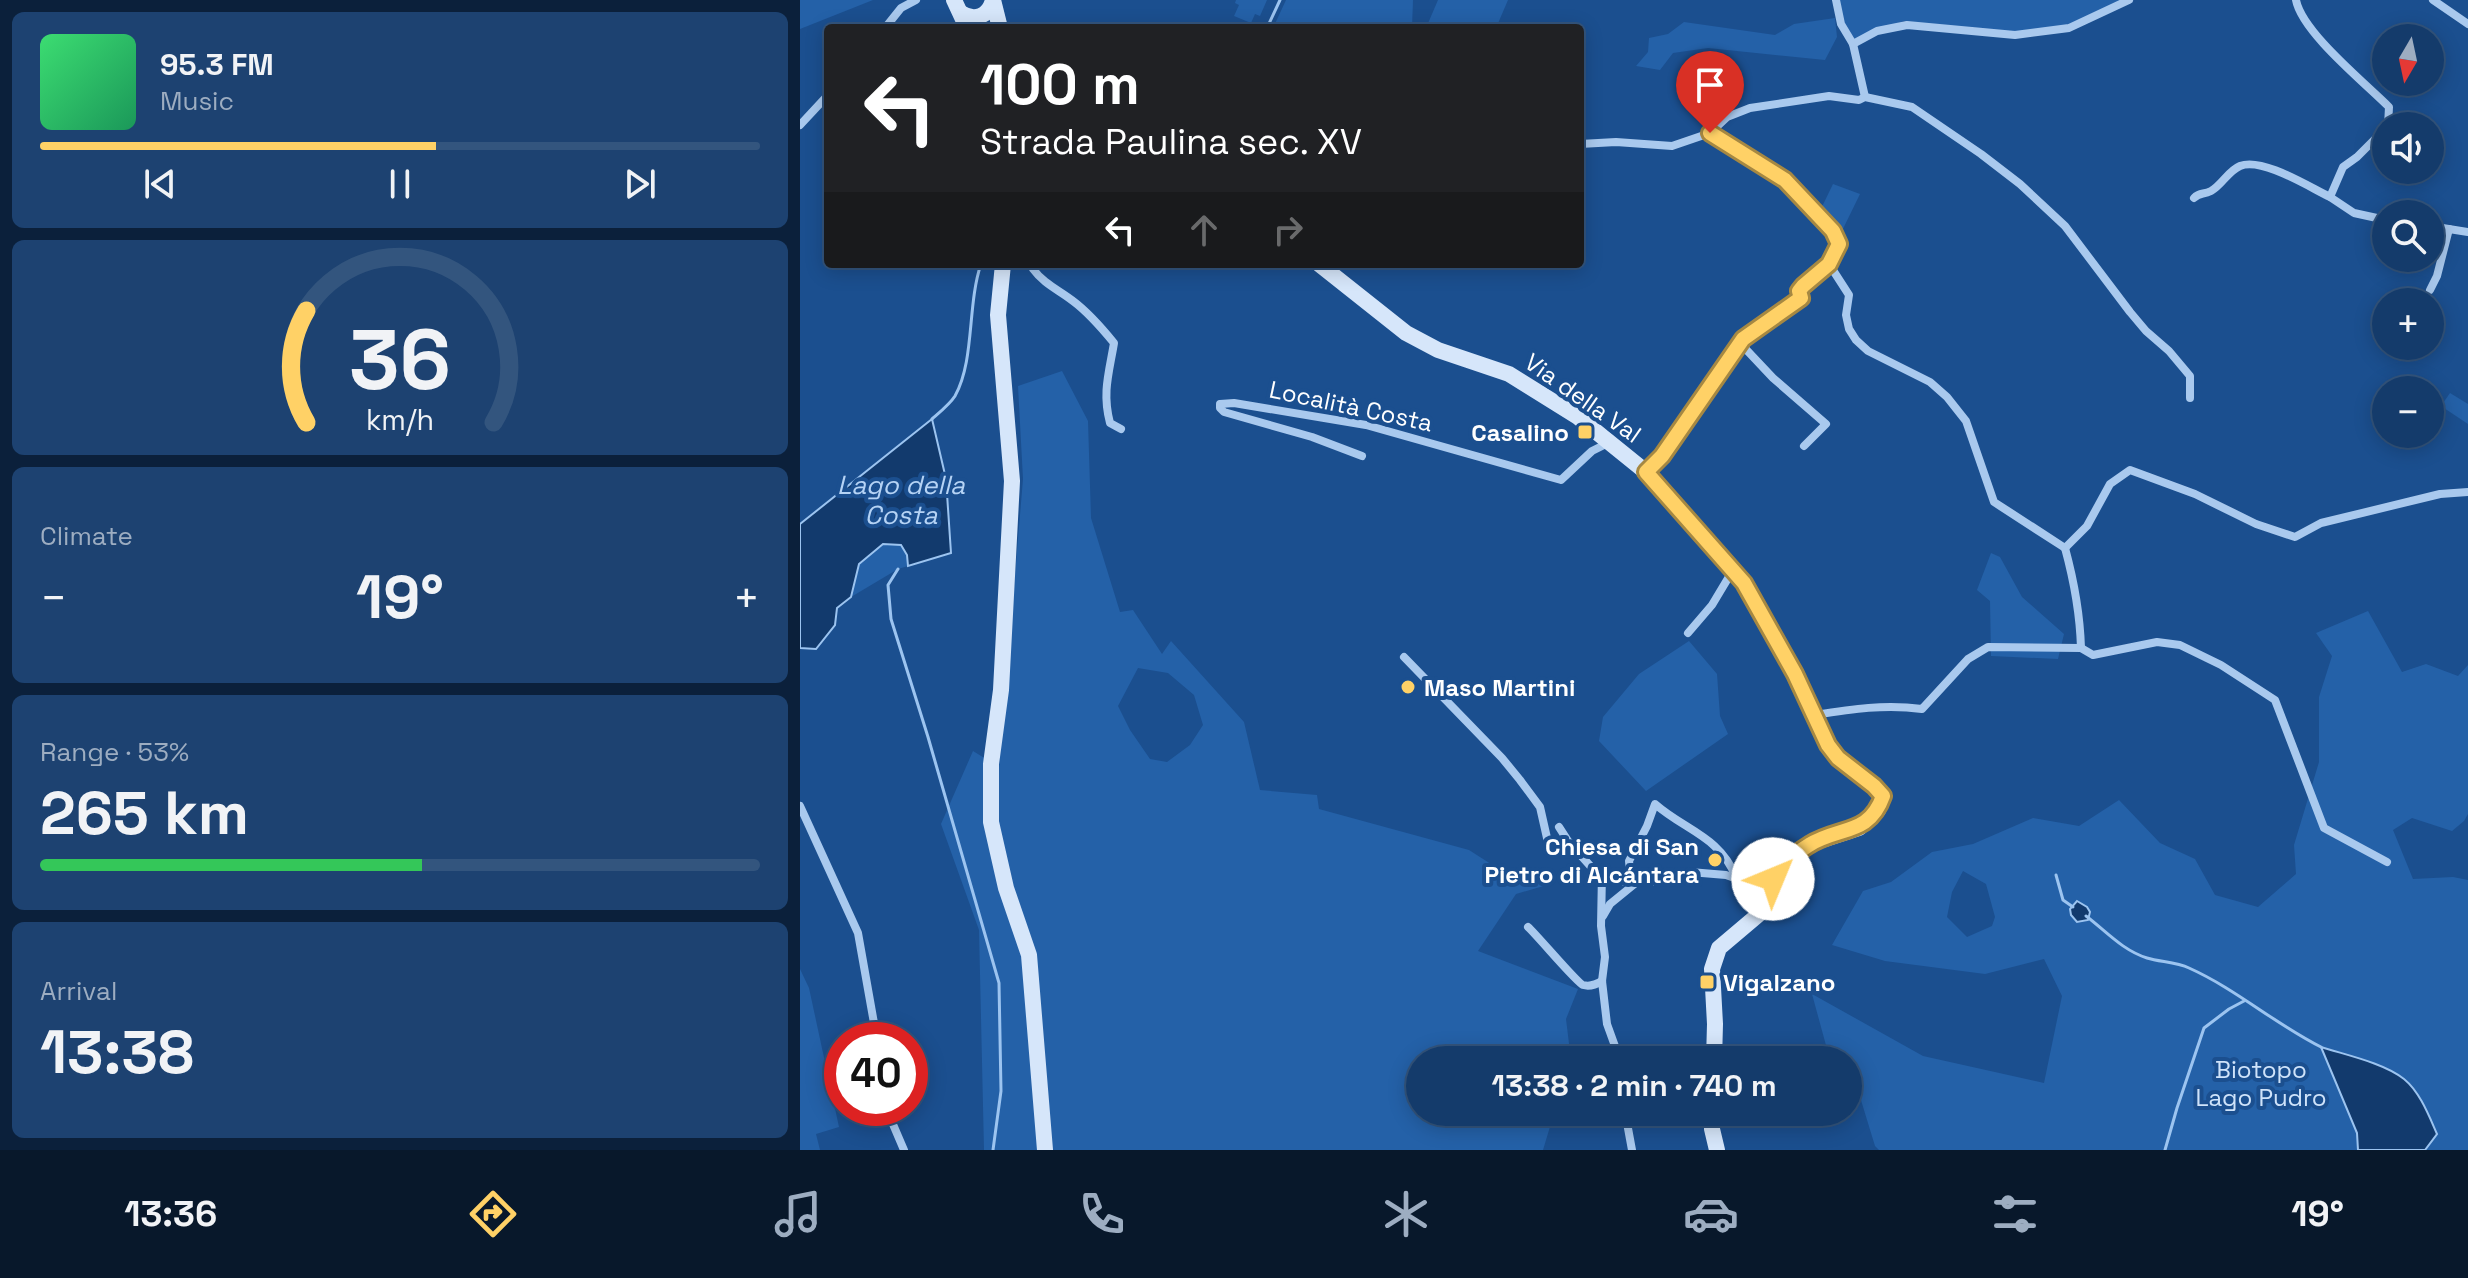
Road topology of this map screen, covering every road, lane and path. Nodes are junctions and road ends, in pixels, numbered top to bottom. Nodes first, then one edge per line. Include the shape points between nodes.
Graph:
1 (916, 0) edge
2 (993, 0) edge
3 (1836, 0) edge
4 (2129, 0) edge
5 (2296, 0) edge
6 (2433, 0) edge
7 (971, 16) edge
8 (888, 24) edge
9 (2468, 24) edge
10 (1853, 44) junction
11 (1865, 97) junction
12 (824, 99) edge
13 (2388, 112) edge
14 (800, 125) edge
15 (1710, 133) junction
16 (2372, 142) edge
17 (1584, 144) edge
18 (2330, 197) junction
19 (2194, 198) dead end
20 (2372, 217) edge
21 (2444, 228) edge
22 (2449, 229) junction
23 (2468, 232) edge
24 (1829, 264) junction
25 (1003, 268) edge
26 (1033, 268) edge
27 (1324, 268) edge
28 (2431, 288) edge
29 (1740, 343) junction
30 (2190, 398) dead end
31 (1121, 429) dead end
32 (1609, 442) junction
33 (1804, 446) dead end
34 (1362, 456) dead end
35 (1646, 472) junction
36 (2468, 492) edge
37 (2065, 548) junction
38 (1733, 570) junction
39 (1688, 633) dead end
40 (2081, 648) junction
41 (1404, 657) dead end
42 (1815, 715) junction
43 (800, 806) edge
44 (1559, 827) dead end
45 (1547, 838) dead end
46 (2387, 862) dead end
47 (1602, 873) junction
48 (1736, 877) junction
49 (1770, 880) junction
50 (1634, 881) junction
51 (1794, 881) dead end
52 (1603, 916) junction
53 (1528, 927) dead end
54 (1602, 981) junction
55 (874, 1022) edge
56 (1615, 1046) edge
57 (1714, 1046) edge
58 (894, 1126) edge
59 (1628, 1126) edge
60 (1712, 1126) edge
61 (904, 1150) edge
62 (1045, 1150) edge
63 (1632, 1150) edge
64 (1717, 1150) edge

1 - 8 street
2 - 7 street
3 - 10 street
4 - 10 street via 2069,28 2015,35 1907,25 1877,31
5 - 13 street via 2311,30
6 - 9 street
10 - 11 street
11 - 15 street via 1829,96 1750,108 1727,117
11 - 30 street via 1912,107 2020,184 2065,226 2130,312 2190,376
12 - 14 street
15 - 17 street via 1672,146
15 - 24 street via 1785,180 1833,231 1839,244
16 - 18 street via 2343,167
18 - 19 street via 2255,164 2241,166
18 - 20 street via 2354,213
21 - 22 street
22 - 23 street
22 - 28 street
24 - 29 street via 1803,286 1801,298
24 - 37 street via 1849,295 1846,315 1856,340 1947,397 1966,421 1994,502
25 - 62 street via 998,315 1012,481 991,822 1029,955
26 - 31 street via 1041,280 1089,314 1114,343 1105,404 1110,423
27 - 32 street, Via della Val via 1406,333 1509,374
29 - 33 street via 1826,424
29 - 35 street
32 - 34 street, Località Costa via 1561,480 1366,425 1220,404 1224,412
32 - 35 street, Via della Val
35 - 38 street, Via della Val
36 - 37 street via 2321,523 2295,537 2130,470 2110,484 2087,526
37 - 40 street
38 - 39 street
38 - 42 street, Via della Val
40 - 42 street via 1988,647 1968,659 1922,709 1896,705
40 - 46 street via 2093,655 2157,642 2180,645 2275,700 2324,828
41 - 45 street via 1520,780 1540,807
42 - 49 street, Via della Val via 1838,758 1883,796 1878,810 1859,828 1810,844
43 - 55 street via 858,933
44 - 47 street via 1586,862
47 - 50 street
47 - 52 street
48 - 49 street via 1744,884
48 - 50 street via 1690,872 1655,882
48 - 50 street via 1718,847 1655,804 1629,861
49 - 51 street
49 - 57 street via 1758,915 1719,948 1712,969
50 - 52 street
52 - 54 street
53 - 54 street via 1575,979 1588,986
54 - 56 street
58 - 61 street
59 - 63 street
60 - 64 street

